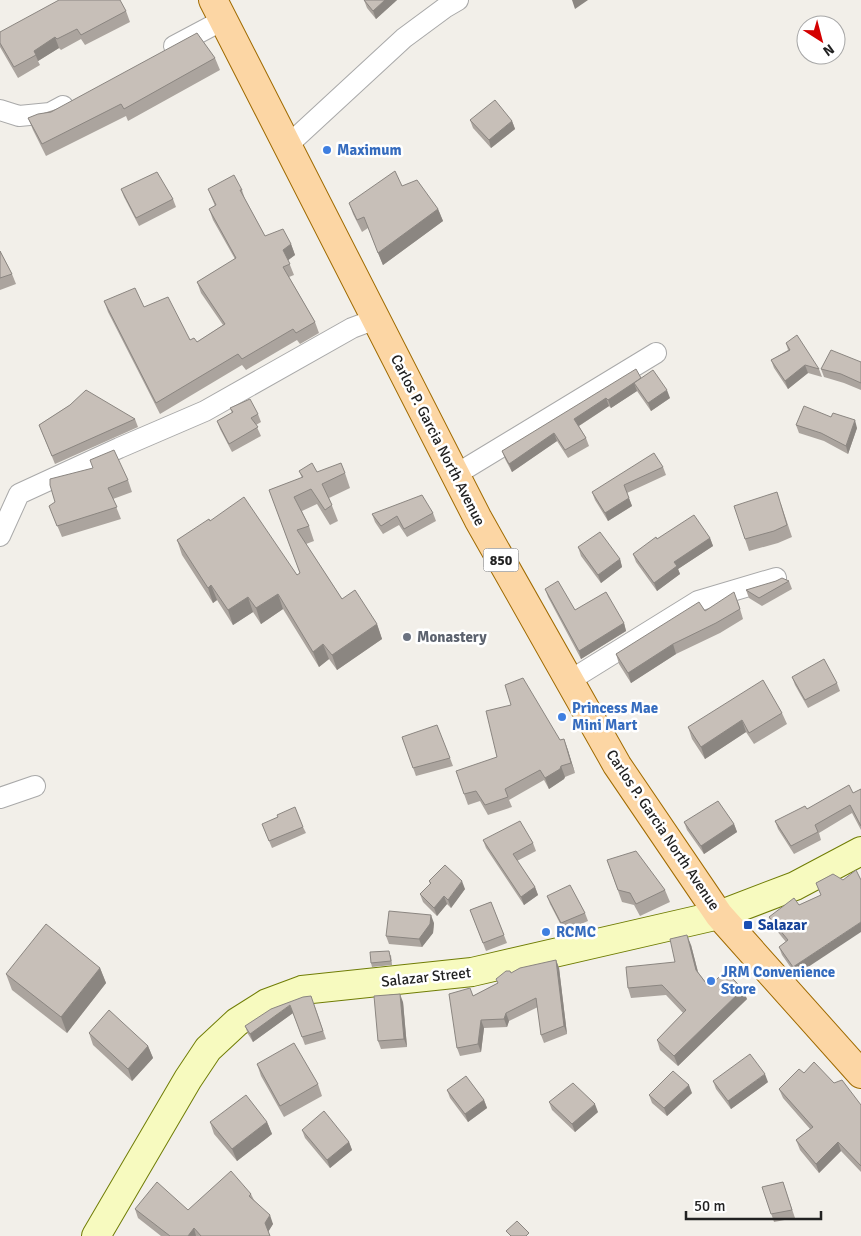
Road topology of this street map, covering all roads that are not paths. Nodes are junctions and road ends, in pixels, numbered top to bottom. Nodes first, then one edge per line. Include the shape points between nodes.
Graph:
1 (458, 0) edge
2 (218, 10) edge
3 (154, 57) edge
4 (76, 99) edge
5 (0, 110) edge
6 (287, 146) junction
7 (376, 319) junction
8 (656, 353) dead end
9 (455, 474) junction
10 (0, 536) edge
11 (776, 578) dead end
12 (569, 681) junction
13 (35, 786) dead end
14 (0, 798) edge
15 (861, 851) edge
16 (719, 915) junction
17 (861, 1074) edge
18 (96, 1236) edge

1 - 6 street via 404,38
2 - 3 street
2 - 6 main road, Carlos P. Garcia North Avenue / 850
4 - 5 street via 50,113 19,116
6 - 7 main road, Carlos P. Garcia North Avenue / 850
7 - 9 main road, Carlos P. Garcia North Avenue / 850
7 - 10 street via 352,328 205,411 19,494
8 - 9 street
9 - 12 main road, Carlos P. Garcia North Avenue / 850
11 - 12 street via 698,601
12 - 16 main road, Carlos P. Garcia North Avenue / 850 via 617,765
13 - 14 street
15 - 16 street, Salazar Street via 795,886
16 - 17 main road, Carlos P. Garcia North Avenue / 850
16 - 18 street, Salazar Street via 472,972 302,990 267,1002 237,1022 208,1049

